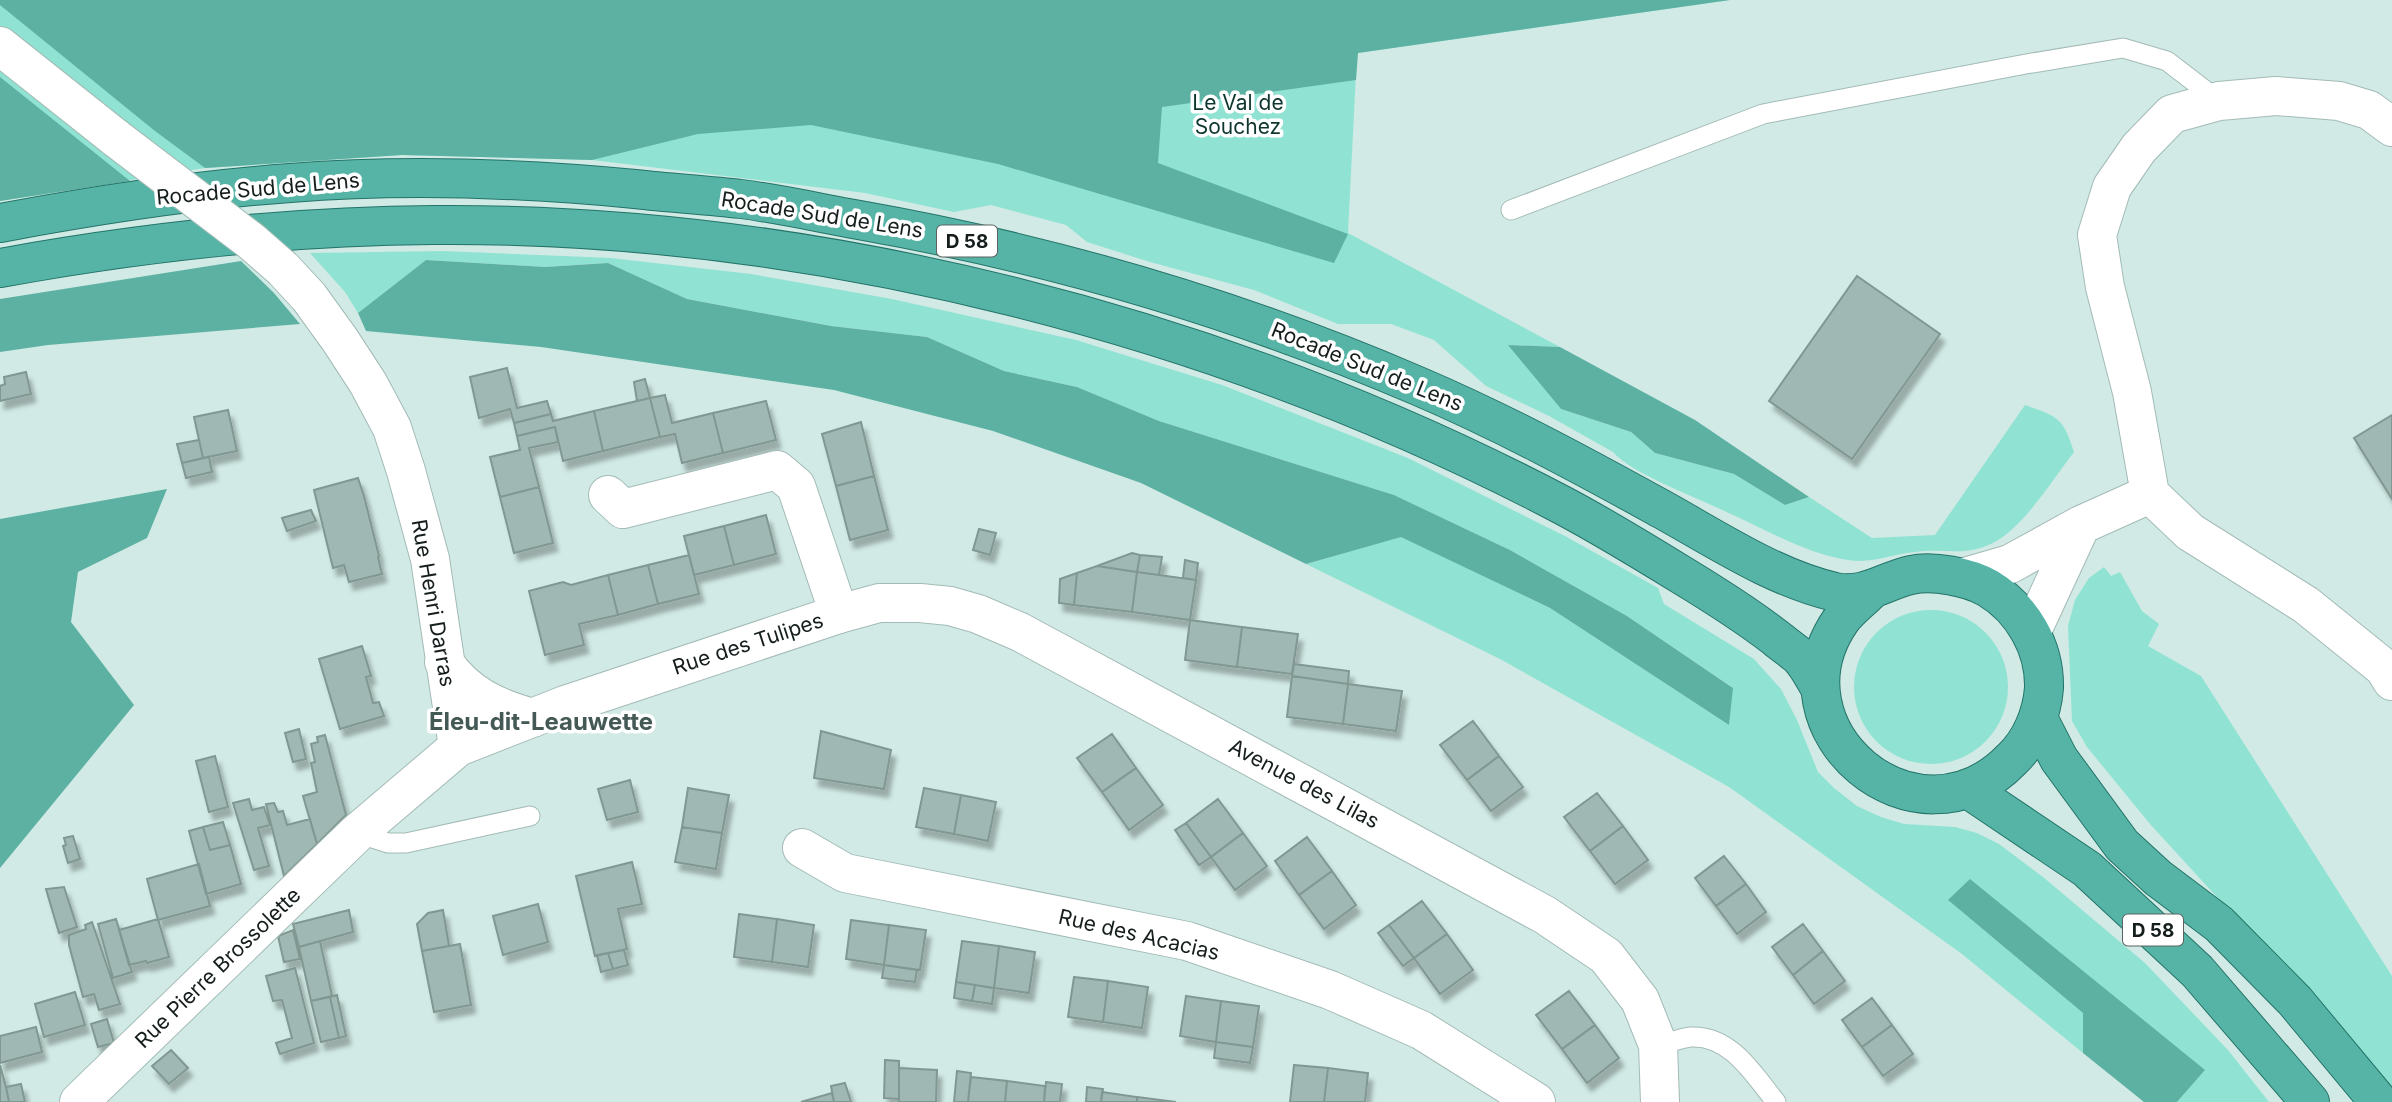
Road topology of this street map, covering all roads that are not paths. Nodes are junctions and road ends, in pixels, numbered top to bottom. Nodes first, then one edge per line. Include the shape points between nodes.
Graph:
1 (0, 46) edge
2 (2218, 100) junction
3 (2392, 127) edge
4 (1511, 210) dead end
5 (0, 223) edge
6 (0, 268) edge
7 (2150, 494) junction
8 (608, 495) dead end
9 (2081, 525) junction
10 (1965, 578) junction
11 (1869, 592) junction
12 (839, 614) junction
13 (2031, 633) junction
14 (444, 662) junction
15 (2392, 681) edge
16 (1821, 688) junction
17 (533, 718) junction
18 (2038, 718) junction
19 (458, 747) junction
20 (1968, 789) junction
21 (530, 816) dead end
22 (357, 833) junction
23 (802, 848) dead end
24 (1658, 1045) junction
25 (79, 1102) edge
26 (1536, 1102) edge
27 (1660, 1102) edge
28 (1776, 1102) edge
29 (2310, 1102) edge
30 (2379, 1102) edge

1 - 14 street, Rue Henri Darras, bridge via 251,241 283,269 340,340 392,428 406,471 430,559
2 - 3 street via 2276,96 2339,101 2369,110
2 - 4 lane via 2167,61 2123,48 1763,114
2 - 7 street via 2172,114 2139,148 2112,187 2097,235
5 - 11 highway, Rocade Sud de Lens / D 58 via 156,197 404,178 546,181 745,200 930,233 1107,275 1278,330 1512,428 1757,562 1843,594
6 - 16 highway, Rocade Sud de Lens / D 58 via 217,236 433,225 536,226 700,239 911,272 1078,313 1234,364 1325,397 1502,474 1590,520 1737,608 1801,657
7 - 9 street
7 - 15 street via 2190,533 2306,605 2384,668
8 - 12 street, Rue des Tulipes via 623,509 777,470 796,486
9 - 10 street via 2010,564
9 - 13 street
10 - 11 highway via 1915,573
10 - 13 highway via 1992,590 2015,609
11 - 16 highway via 1836,629 1825,651
12 - 17 street, Rue des Tulipes
12 - 24 street, Avenue des Lilas via 879,603 920,603 978,614 1020,632 1573,933 1606,956 1640,1000
13 - 18 highway via 2041,660 2044,689
14 - 17 street via 480,699
14 - 19 street, Rue Henri Darras
16 - 20 highway via 1830,729 1853,762 1887,786 1927,795
17 - 19 street, Rue des Tulipes
18 - 20 highway via 2023,749 1999,773
18 - 30 highway, D 58 via 2059,759 2122,845 2219,924 2295,1001
19 - 22 street, Rue Pierre Brossolette
20 - 29 highway, D 58 via 2087,869 2197,971
21 - 22 lane via 407,843 388,843
22 - 25 street, Rue Pierre Brossolette
23 - 26 street, Rue des Acacias via 845,873 1187,941 1317,986 1421,1030
24 - 27 street, Avenue des Lilas
24 - 28 lane via 1692,1037 1716,1042 1735,1052

